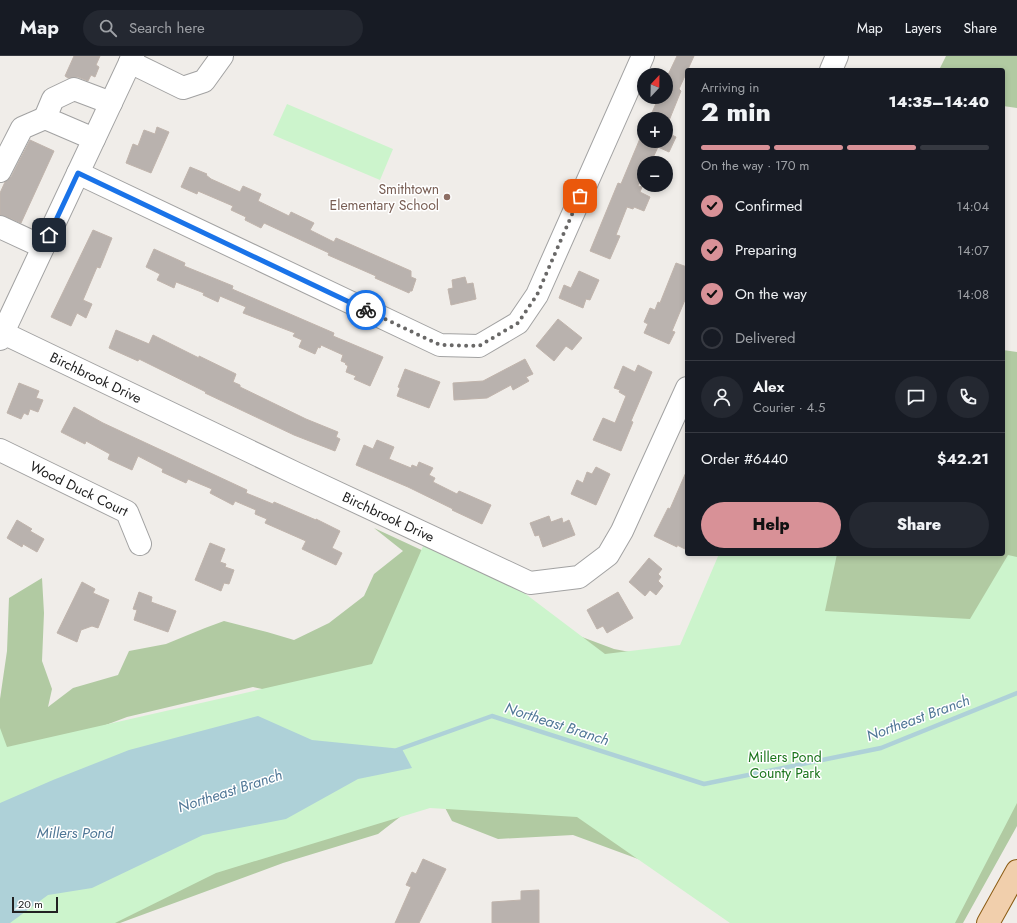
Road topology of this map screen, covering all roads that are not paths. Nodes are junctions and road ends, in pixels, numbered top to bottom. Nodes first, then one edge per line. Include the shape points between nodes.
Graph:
1 (222, 56) edge
2 (643, 56) edge
3 (838, 56) edge
4 (132, 59) edge
5 (832, 68) edge
6 (111, 103) junction
7 (45, 118) junction
8 (94, 139) junction
9 (0, 171) edge
10 (78, 173) junction
11 (0, 227) edge
12 (43, 248) junction
13 (2, 336) edge
14 (685, 392) edge
15 (0, 450) edge
16 (140, 544) dead end
17 (1017, 871) edge
18 (988, 923) edge

1 - 4 street via 204,81 183,88
2 - 10 street via 537,295 518,323 479,346 440,345
3 - 5 street
4 - 6 street
6 - 7 street via 74,89 53,99
6 - 8 street
7 - 8 street
7 - 9 street via 22,128
8 - 10 street
10 - 12 street
11 - 12 street
12 - 13 street
13 - 14 street, Birchbrook Drive via 530,583 579,577 608,555 622,531
15 - 16 street, Wood Duck Court via 127,512
17 - 18 main road

